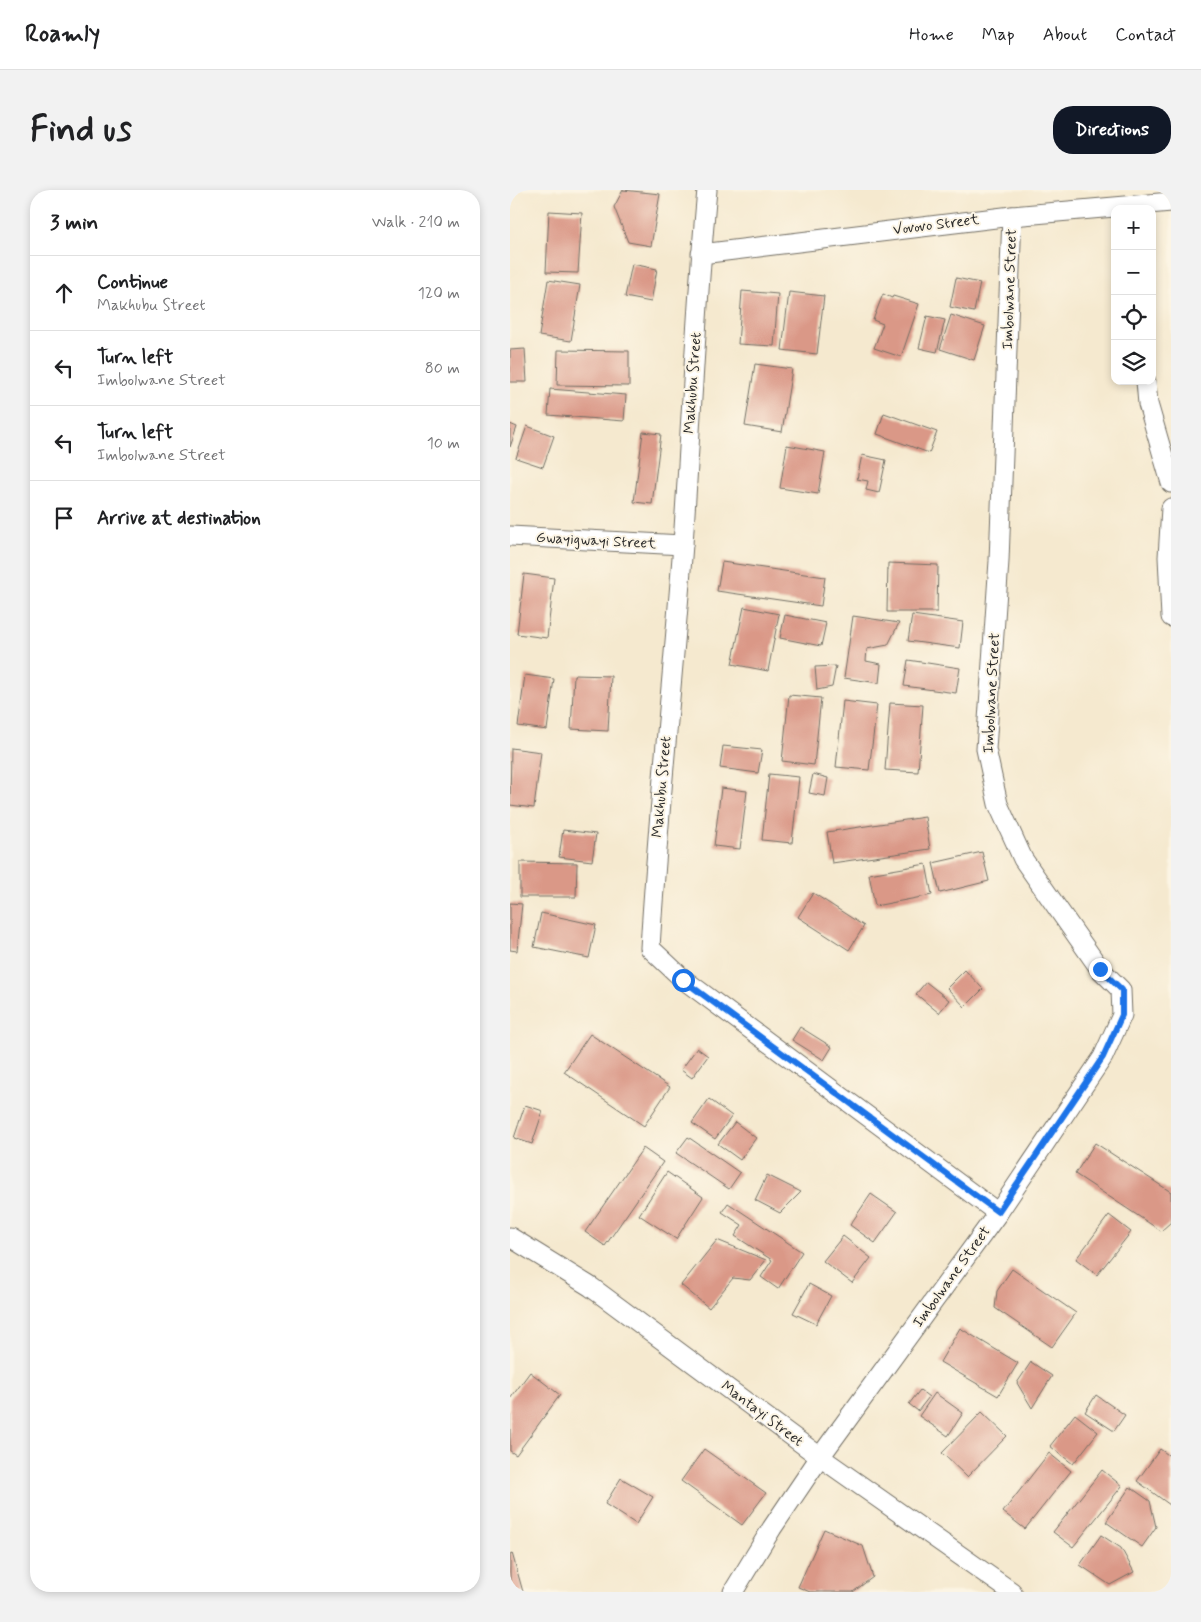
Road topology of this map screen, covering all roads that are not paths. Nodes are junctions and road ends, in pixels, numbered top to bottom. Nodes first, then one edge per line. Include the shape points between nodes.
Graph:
1 (707, 190) edge
2 (1171, 202) edge
3 (1148, 205) edge
4 (1111, 209) edge
5 (1012, 216) junction
6 (701, 254) junction
7 (1146, 385) edge
8 (1171, 483) edge
9 (1171, 508) edge
10 (510, 536) edge
11 (682, 545) junction
12 (1171, 617) edge
13 (998, 1212) junction
14 (510, 1237) edge
15 (820, 1457) junction
16 (733, 1592) edge
17 (1012, 1592) edge

1 - 6 street, Makhubu Street
2 - 3 street, Vovovo Street
4 - 5 street, Vovovo Street
5 - 6 street, Vovovo Street
5 - 13 street, Imbolwane Street via 999,561 986,749 998,804 1023,859 1100,969 1122,990 1122,1015 1103,1057
6 - 11 street, Makhubu Street
7 - 8 street via 1148,404
9 - 12 street via 1168,557
10 - 11 street, Gwayigwayi Street
11 - 13 street, Makhubu Street via 650,948 683,980
13 - 15 street, Imbolwane Street
14 - 15 street, Mantayi Street via 591,1287
15 - 16 street, Imbolwane Street
15 - 17 street, Mantayi Street

